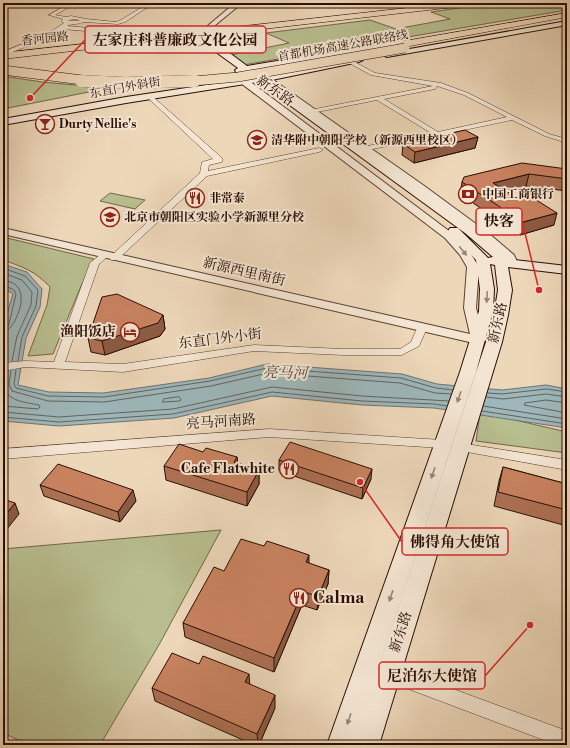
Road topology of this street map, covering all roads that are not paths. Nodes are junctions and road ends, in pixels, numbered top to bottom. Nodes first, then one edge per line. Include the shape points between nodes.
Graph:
1 (74, 3) edge
2 (152, 3) edge
3 (239, 3) edge
4 (451, 3) edge
5 (472, 3) edge
6 (567, 15) edge
7 (547, 19) junction
8 (567, 19) edge
9 (68, 21) junction
10 (567, 23) edge
11 (62, 27) junction
12 (202, 33) junction
13 (51, 34) dead end
14 (189, 34) junction
15 (147, 38) junction
16 (30, 43) dead end
17 (402, 46) junction
18 (3, 55) edge
19 (351, 62) junction
20 (3, 64) edge
21 (230, 69) junction
22 (243, 69) junction
23 (3, 70) edge
24 (256, 80) junction
25 (442, 86) junction
26 (149, 96) junction
27 (378, 98) junction
28 (312, 112) junction
29 (3, 115) edge
30 (511, 117) junction
31 (3, 122) edge
32 (436, 133) junction
33 (567, 141) edge
34 (365, 148) junction
35 (319, 150) dead end
36 (204, 174) junction
37 (3, 231) edge
38 (109, 257) junction
39 (482, 259) junction
40 (506, 260) junction
41 (567, 262) edge
42 (567, 270) edge
43 (422, 328) junction
44 (478, 340) junction
45 (58, 366) junction
46 (3, 367) edge
47 (476, 374) junction
48 (451, 446) junction
49 (3, 454) edge
50 (567, 465) edge
51 (388, 673) junction
52 (567, 740) edge
53 (340, 745) edge
54 (366, 745) edge

1 - 9 street via 51,15
2 - 9 street via 116,23
3 - 12 street
4 - 12 highway, 香河园路
5 - 12 highway, 香河园路
6 - 7 highway, 首都机场高速公路联络线
7 - 17 highway, 首都机场高速公路联络线
7 - 22 main road, 东直门外斜街 via 510,23
8 - 17 highway, 首都机场高速公路联络线
9 - 11 street
10 - 19 main road, 东直门外斜街
11 - 13 street
11 - 15 street
12 - 14 highway, 香河园路
12 - 22 main road, 新东路 via 201,37
14 - 15 highway, 香河园路
14 - 18 highway, 香河园路
14 - 21 main road
15 - 18 highway, 香河园路
16 - 18 street
17 - 20 highway, 首都机场高速公路联络线 via 255,70 192,77 93,76
17 - 23 highway, 首都机场高速公路联络线, bridge via 238,77 193,82 83,81
19 - 24 main road, 东直门外斜街
19 - 25 street via 373,74
21 - 22 main road, 东直门外斜街
21 - 24 main road
21 - 29 main road, 东直门外斜街 via 199,81
22 - 24 main road, 新东路
24 - 26 main road, 东直门外斜街
24 - 28 street
24 - 39 main road, 新东路 via 456,232
24 - 40 main road, 新东路 via 468,230
24 -> 44 street via 449,236 465,253 473,267 470,308
25 - 27 street
25 - 30 street via 466,94
26 - 31 main road, 东直门外斜街
26 - 36 street via 220,160 205,164
27 - 28 street
27 - 32 street
28 - 34 street
30 - 32 street
30 - 33 street via 547,135
32 - 34 street
34 - 40 street via 483,234
35 - 36 street
36 - 38 street
37 - 38 street, 新源西里南街
38 - 43 street, 新源西里南街
38 - 45 street via 95,264
39 - 40 main road
39 -> 44 main road, 新东路 via 487,289 486,311
40 - 41 main road
40 - 42 main road
40 - 47 main road, 新东路 via 501,315
43 - 44 street, 新源西里南街
43 - 45 street, 东直门外小街 via 415,344 402,352 254,348 123,368
44 - 47 main road, 新东路
45 - 46 street, 东直门外小街 via 25,364
47 - 48 main road, 新东路
48 - 49 street, 亮马河南路 via 269,433
48 - 50 street, 亮马河南路
48 - 51 main road, 新东路
48 -> 53 main road, 新东路
51 - 52 street
51 - 54 main road, 新东路

